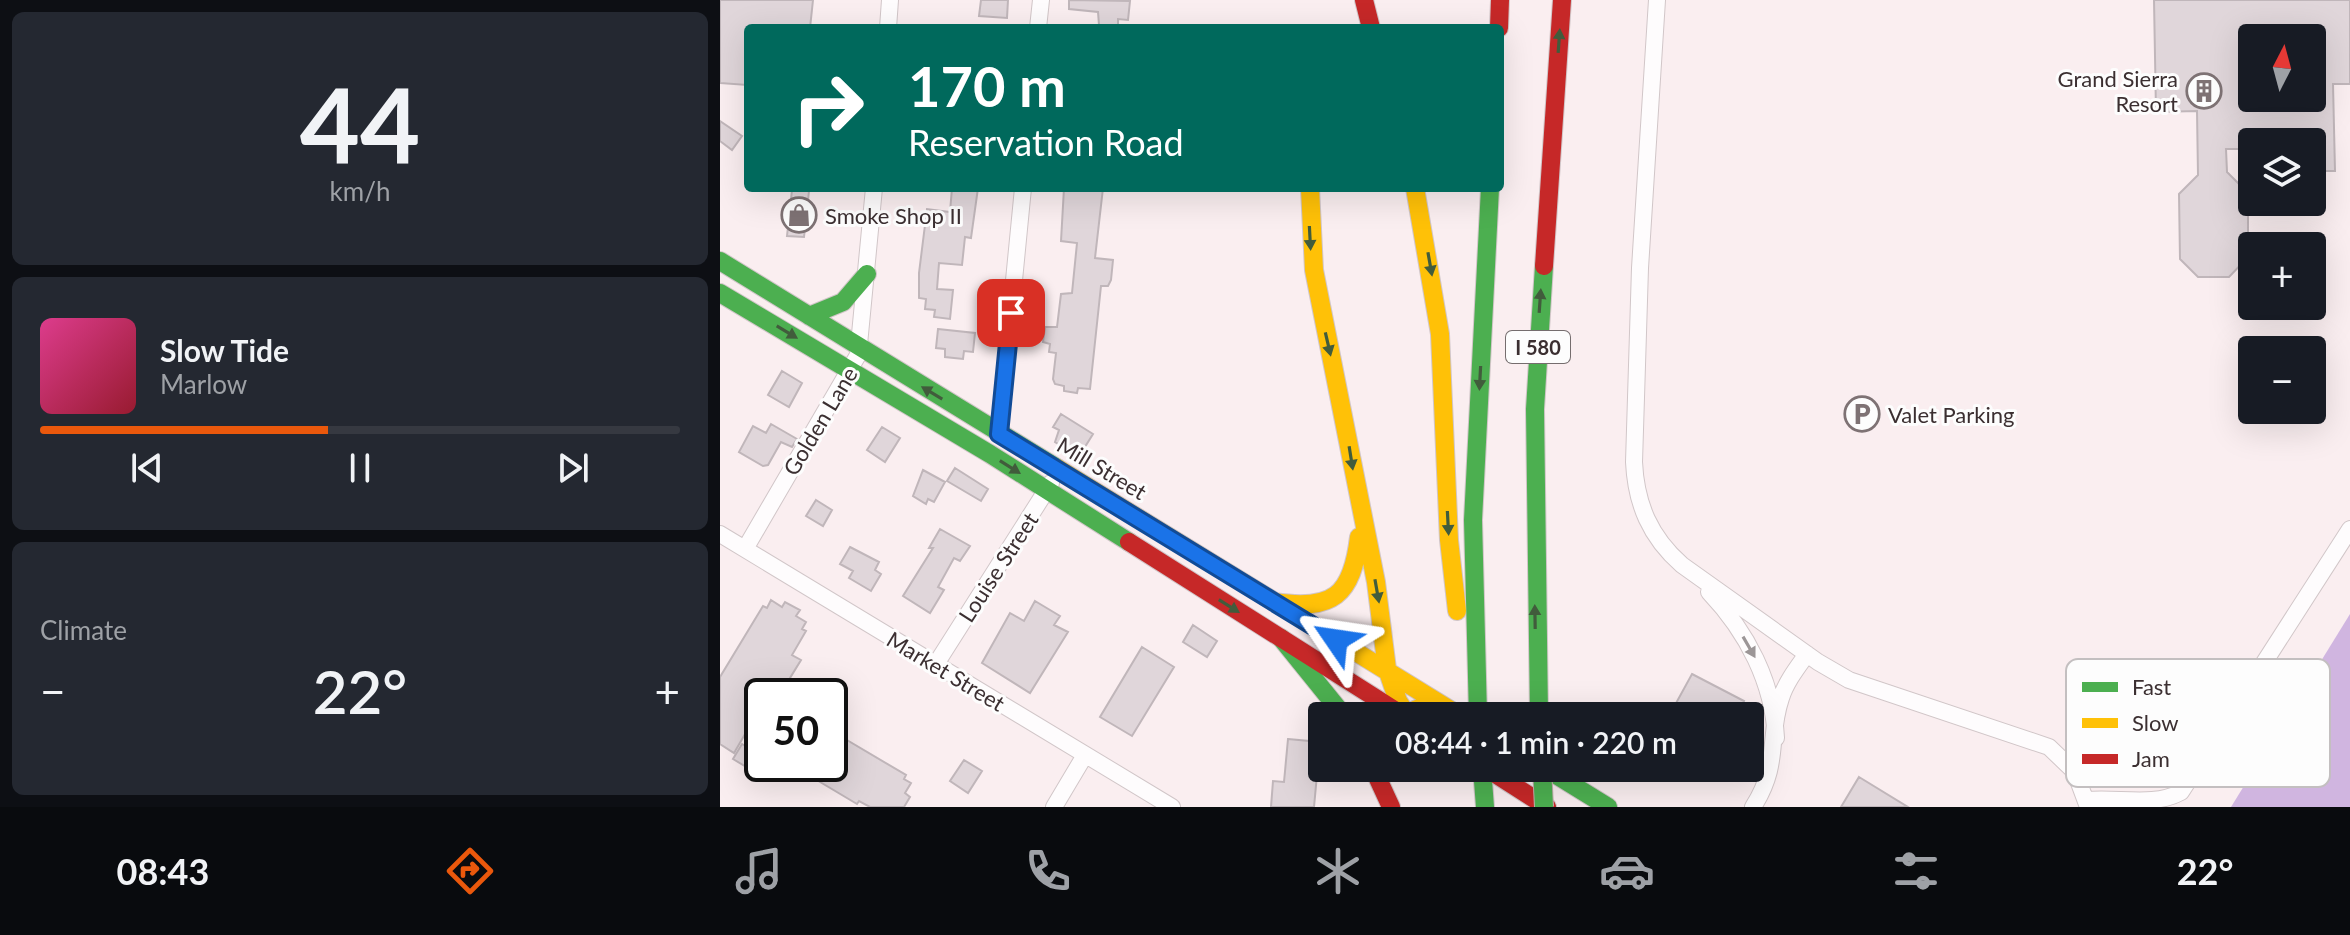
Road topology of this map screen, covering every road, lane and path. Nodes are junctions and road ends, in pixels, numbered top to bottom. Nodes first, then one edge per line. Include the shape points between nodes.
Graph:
1 (890, 0) edge
2 (1041, 0) edge
3 (1364, 0) edge
4 (1500, 0) edge
5 (1562, 0) edge
6 (1657, 0) edge
7 (888, 24) edge
8 (1038, 24) edge
9 (1370, 24) edge
10 (1499, 24) edge
11 (874, 192) edge
12 (1023, 192) edge
13 (1310, 192) edge
14 (1416, 192) edge
15 (1490, 192) edge
16 (720, 261) edge
17 (867, 274) junction
18 (720, 293) edge
19 (809, 316) junction
20 (860, 349) junction
21 (851, 370) junction
22 (999, 434) junction
23 (1059, 470) junction
24 (1047, 490) junction
25 (1360, 515) junction
26 (2350, 529) edge
27 (720, 534) edge
28 (745, 549) junction
29 (1682, 565) junction
30 (1274, 602) junction
31 (1281, 638) junction
32 (1807, 654) junction
33 (2266, 659) edge
34 (936, 664) junction
35 (1474, 669) junction
36 (1388, 672) junction
37 (1333, 702) edge
38 (1383, 702) edge
39 (1399, 702) edge
40 (1437, 702) edge
41 (1477, 702) edge
42 (1538, 702) edge
43 (1776, 738) junction
44 (1085, 755) junction
45 (2066, 763) edge
46 (1380, 782) edge
47 (1389, 782) edge
48 (1484, 782) edge
49 (1506, 782) edge
50 (1544, 782) edge
51 (1566, 782) edge
52 (2184, 787) edge
53 (2087, 804) edge
54 (1054, 807) edge
55 (1172, 807) edge
56 (1393, 807) edge
57 (1485, 807) edge
58 (1545, 807) edge
59 (1608, 807) edge
60 (1753, 807) edge

1 - 7 street
2 - 8 street
3 - 9 main road
4 - 10 main road
42 -> 5 main road, I 580 via 1535,396
6 - 29 street via 1634,462 1648,524
11 - 17 street, Golden Lane
12 - 22 street
13 -> 25 main road via 1315,288 1342,400
14 -> 35 main road via 1438,315 1451,570
15 -> 35 main road, I 580 via 1473,520
16 - 19 main road, Mill Street
17 - 19 main road via 849,299
17 - 20 street, Golden Lane
18 -> 21 main road
19 - 20 main road, Mill Street
20 - 21 street, Golden Lane
22 -> 20 main road, Mill Street
21 -> 24 main road
21 - 28 street, Golden Lane
22 - 23 main road, Mill Street
23 - 24 street, Louise Street
23 - 30 main road, Mill Street
24 -> 31 main road
24 - 34 street, Louise Street
25 - 30 main road via 1356,566 1345,591 1316,607
25 -> 36 main road via 1379,596
26 - 33 street
27 - 28 street, Market Street
28 - 34 street, Market Street
29 - 32 street
29 -> 43 street via 1728,615 1755,659 1769,692
30 - 36 main road, Mill Street
31 - 37 main road
31 - 38 main road
32 - 43 street via 1781,698
32 - 45 street via 1862,686 2049,747
34 - 44 street, Market Street
35 - 41 main road, I 580
36 - 39 main road
36 - 40 main road, Mill Street
43 - 60 street via 1768,779
44 - 54 street
44 - 55 street, Market Street
46 - 56 main road
47 - 56 main road
48 - 57 main road
49 - 58 main road
50 - 58 main road, bridge
51 - 59 main road
52 - 53 street via 2168,801 2153,805 2117,799

